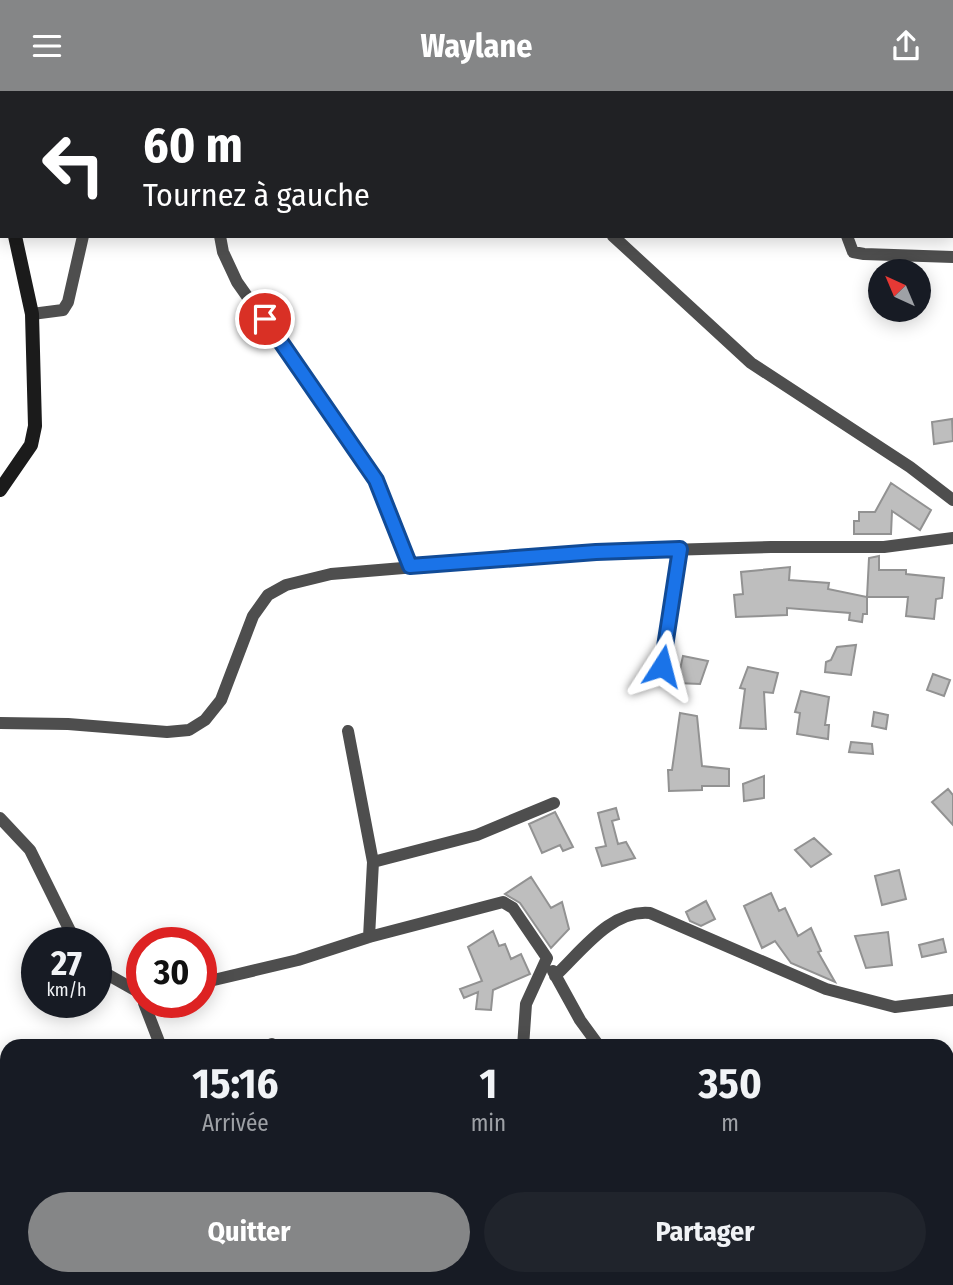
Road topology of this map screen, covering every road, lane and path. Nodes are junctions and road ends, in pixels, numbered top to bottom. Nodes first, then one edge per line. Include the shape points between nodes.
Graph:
1 (15, 238) edge
2 (83, 238) edge
3 (220, 238) edge
4 (615, 238) edge
5 (848, 238) edge
6 (953, 257) edge
7 (32, 314) junction
8 (0, 490) edge
9 (953, 500) edge
10 (953, 538) edge
11 (680, 549) junction
12 (410, 566) junction
13 (662, 666) dead end
14 (0, 723) edge
15 (348, 731) dead end
16 (554, 803) dead end
17 (0, 818) edge
18 (373, 862) junction
19 (68, 927) edge
20 (369, 937) junction
21 (547, 958) junction
22 (555, 976) junction
23 (217, 979) edge
24 (953, 1000) edge
25 (150, 1018) edge
26 (158, 1039) edge
27 (524, 1039) edge
28 (594, 1039) edge

1 - 7 street
2 - 7 street via 63,310
3 - 12 street via 237,282 376,480
4 - 9 street via 751,363
5 - 6 street via 853,252 864,254
7 - 8 street via 35,426 31,445
10 - 11 street via 884,547
11 - 12 street
11 - 13 street
12 - 14 street via 331,574 286,585 268,595 253,616 221,700 205,720 189,730
15 - 18 street
16 - 18 street via 477,835
17 - 19 street via 30,849
18 - 20 street
20 - 21 street via 503,902 513,908
20 - 23 street
21 - 22 street
21 - 27 street via 526,1004
22 - 24 street via 617,919 634,912 650,913 827,989 895,1007
22 - 28 street
25 - 26 street

